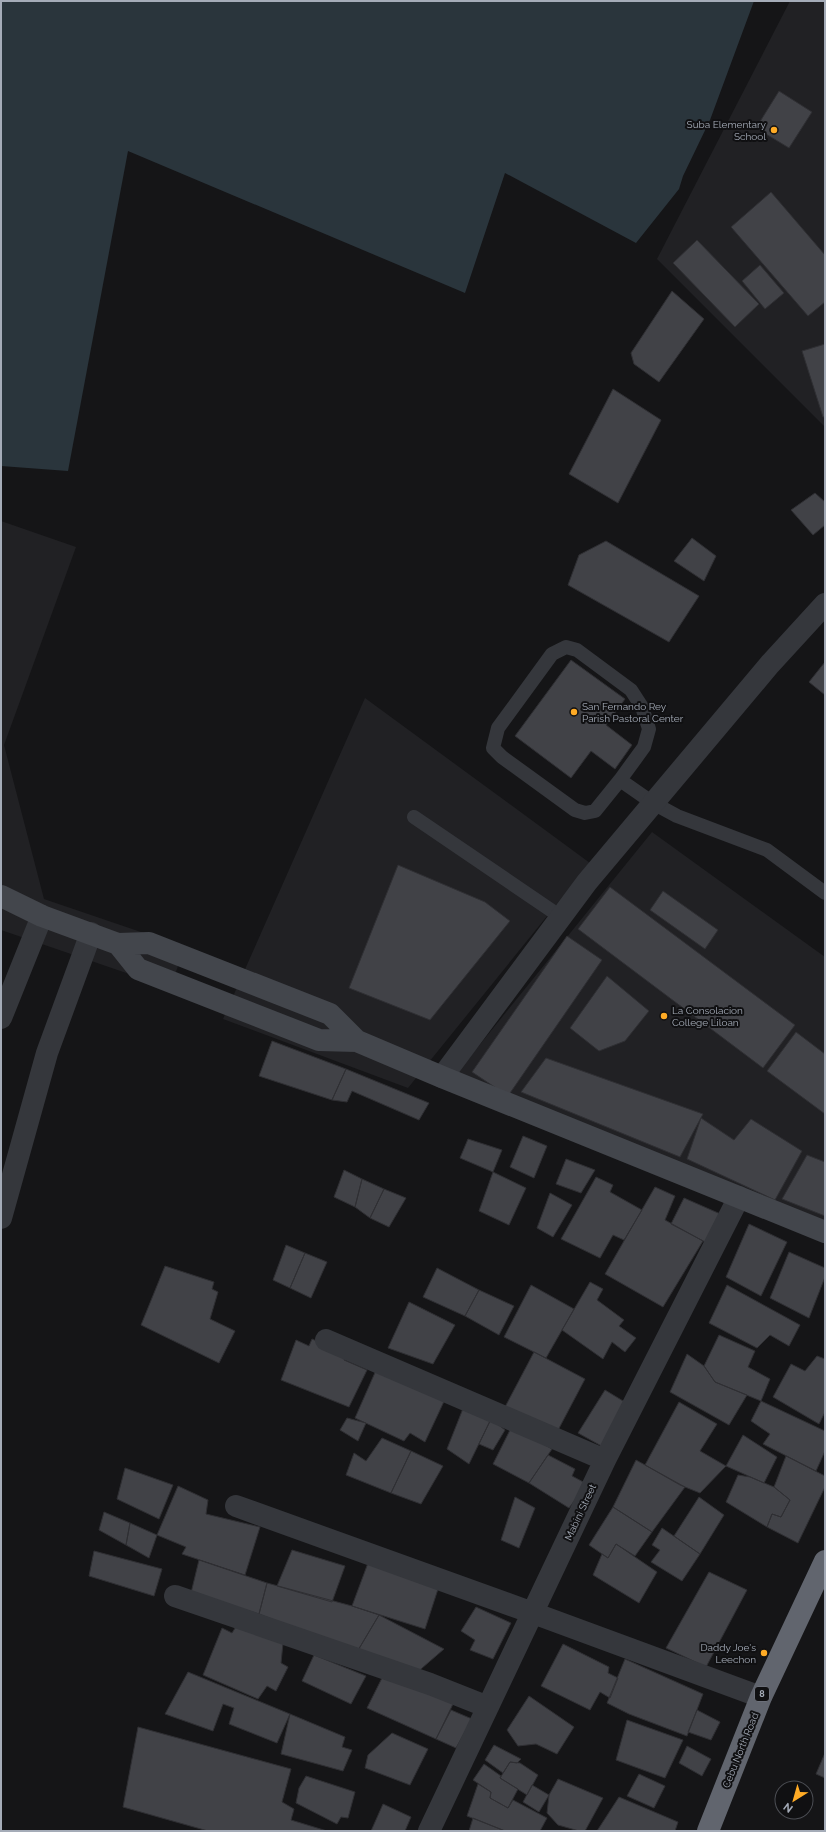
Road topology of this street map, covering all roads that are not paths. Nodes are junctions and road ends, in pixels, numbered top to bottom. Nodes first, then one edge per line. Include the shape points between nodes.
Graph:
1 (825, 604) edge
2 (620, 780) junction
3 (652, 803) junction
4 (414, 817) dead end
5 (825, 893) edge
6 (3, 894) edge
7 (42, 916) junction
8 (561, 917) junction
9 (91, 934) junction
10 (1, 1018) edge
11 (442, 1077) junction
12 (739, 1197) junction
13 (1, 1218) edge
14 (825, 1232) edge
15 (326, 1340) dead end
16 (605, 1460) junction
17 (236, 1506) dead end
18 (825, 1561) edge
19 (175, 1596) dead end
20 (533, 1613) junction
21 (761, 1697) junction
22 (488, 1707) junction
23 (429, 1831) edge
24 (708, 1831) edge

1 - 3 street via 770,664
2 - 2 lane via 644,747 649,729 642,707 630,690 577,650 566,647 552,654 498,728 493,748 502,758 575,810 585,813 595,811
2 - 3 lane
3 - 5 lane via 677,816 767,850
3 - 8 street
4 - 8 lane
6 - 7 street
7 - 9 street
7 - 10 street
8 - 11 street
9 - 11 street via 118,944 138,969 319,1040 357,1041
9 - 13 street via 47,1053
11 - 12 street
12 - 14 street
12 - 16 street, Mabini Street
15 - 16 street
16 - 20 street, Mabini Street
17 - 20 street
18 - 21 highway, Cebu North Road / 8
19 - 22 street via 430,1684
20 - 21 street
20 - 22 street, Mabini Street
21 - 24 highway, Cebu North Road / 8
22 - 23 street, Mabini Street

